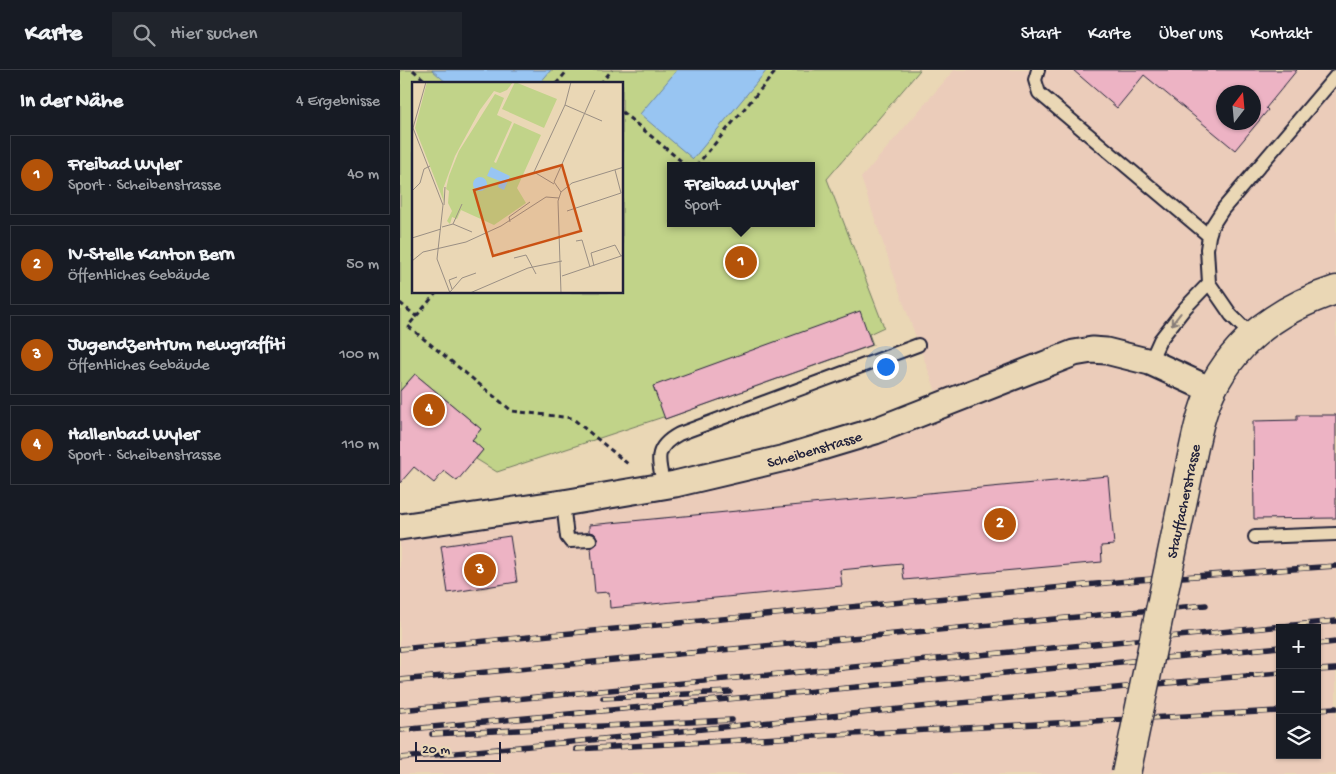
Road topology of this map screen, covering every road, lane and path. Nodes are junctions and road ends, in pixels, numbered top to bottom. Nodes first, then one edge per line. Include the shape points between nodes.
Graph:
1 (412, 70) edge
2 (568, 70) edge
3 (612, 70) edge
4 (777, 70) edge
5 (1038, 70) edge
6 (1336, 76) edge
7 (427, 82) edge
8 (558, 82) edge
9 (602, 82) edge
10 (624, 114) edge
11 (682, 162) edge
12 (699, 162) edge
13 (1209, 236) junction
14 (1209, 283) junction
15 (1336, 290) edge
16 (435, 294) edge
17 (400, 303) edge
18 (416, 316) junction
19 (1251, 336) junction
20 (918, 345) dead end
21 (1150, 362) junction
22 (1211, 390) junction
23 (631, 467) dead end
24 (664, 486) junction
25 (563, 503) junction
26 (400, 527) edge
27 (1336, 534) edge
28 (1255, 538) dead end
29 (590, 540) dead end
30 (1126, 774) edge

1 - 7 path
2 - 8 path
3 - 9 path
4 - 12 path
5 - 13 lane via 1035,80 1039,93
6 - 13 lane via 1223,209
10 - 11 path
13 - 14 lane
14 - 19 lane via 1231,315
14 -> 21 lane via 1160,340
15 - 19 street, Stauffacherstrasse via 1272,319
16 - 18 path
17 - 18 path
18 - 23 path via 408,326 512,412 572,418
19 - 22 street, Stauffacherstrasse
20 - 24 lane via 667,440 658,461
21 - 22 street, Scheibenstrasse
21 - 24 street, Scheibenstrasse via 1106,351 1074,353 875,432 785,458
22 - 30 street, Stauffacherstrasse, bridge via 1191,461
24 - 25 street, Scheibenstrasse
25 - 26 street, Scheibenstrasse
25 - 29 lane via 567,538 570,541
27 - 28 lane

